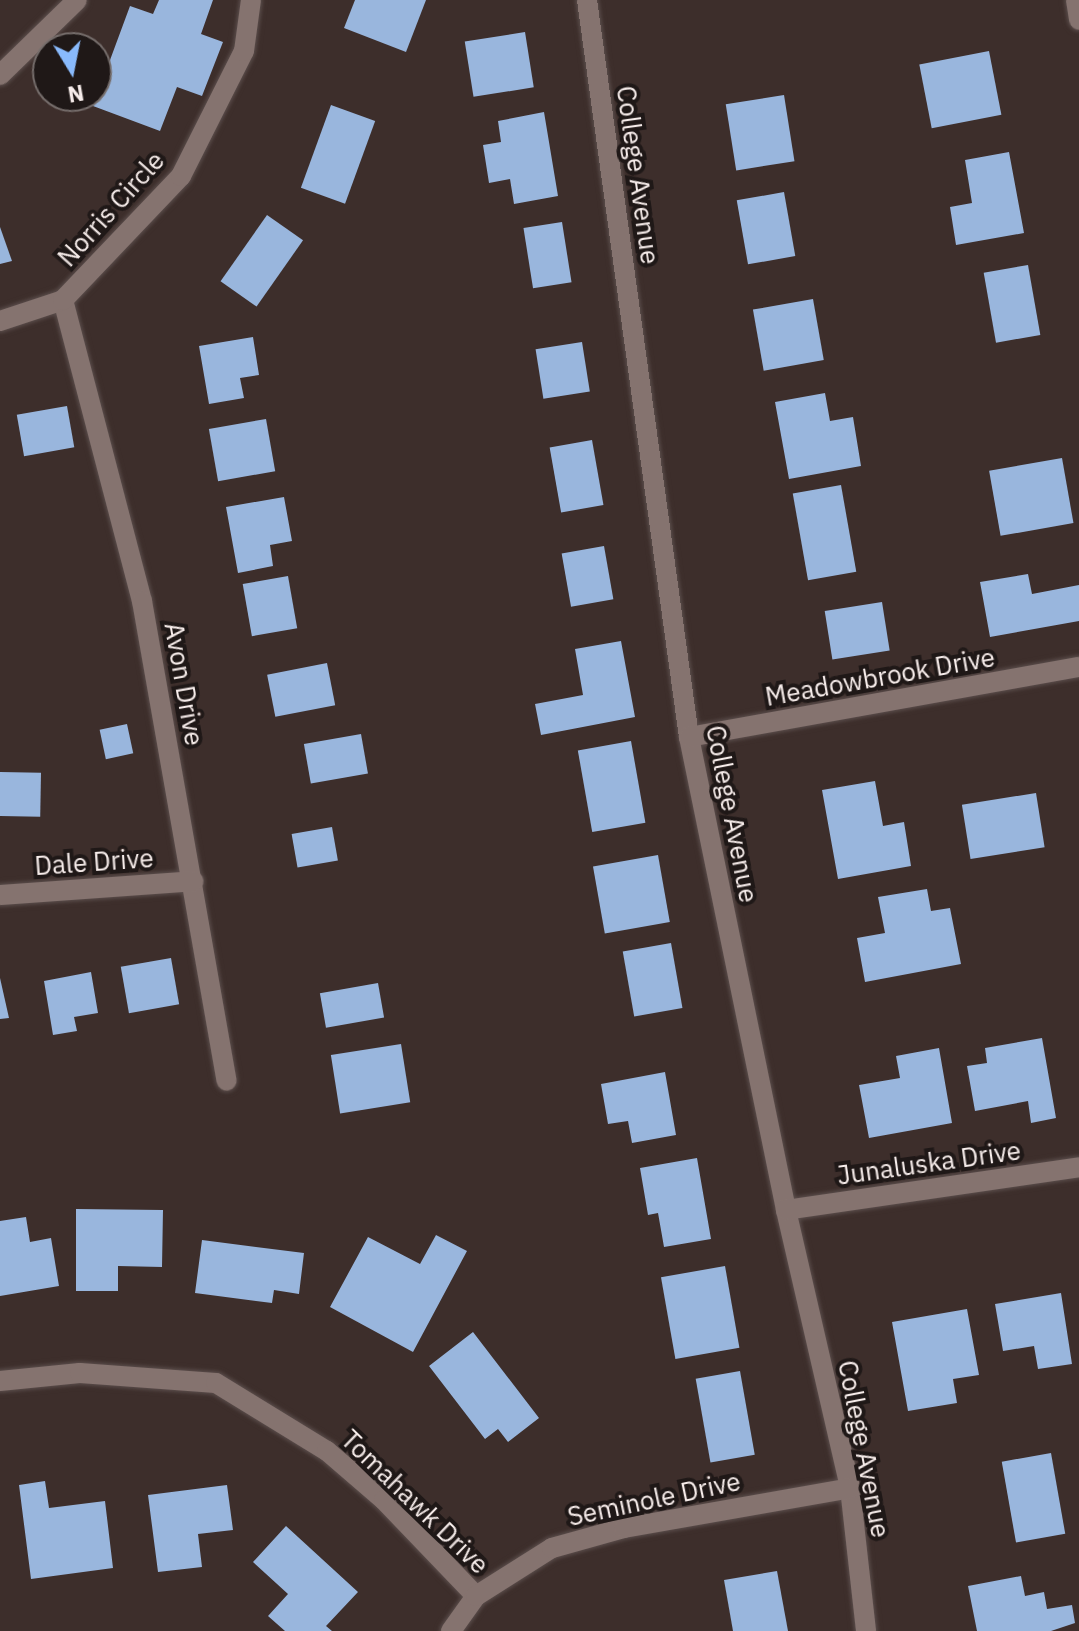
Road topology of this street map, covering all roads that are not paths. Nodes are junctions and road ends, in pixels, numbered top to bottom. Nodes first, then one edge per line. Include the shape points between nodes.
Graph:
1 (77, 0) edge
2 (251, 0) edge
3 (587, 0) edge
4 (1076, 0) edge
5 (1079, 20) edge
6 (0, 75) edge
7 (63, 300) junction
8 (0, 321) edge
9 (1079, 667) edge
10 (689, 737) junction
11 (193, 881) junction
12 (0, 895) edge
13 (227, 1081) dead end
14 (1079, 1167) edge
15 (786, 1210) junction
16 (0, 1381) edge
17 (850, 1488) junction
18 (476, 1596) junction
19 (451, 1631) edge
20 (866, 1631) edge

1 - 6 street
2 - 7 street, Norris Circle via 244,51 181,176
3 - 10 street, College Avenue
4 - 5 street
7 - 8 street, Norris Circle
7 - 11 street, Avon Drive via 142,601
9 - 10 street, Meadowbrook Drive
10 - 15 street, College Avenue
11 - 12 street, Dale Drive
11 - 13 street, Avon Drive
14 - 15 street, Junaluska Drive
15 - 17 street, College Avenue
16 - 18 street, Tomahawk Drive via 80,1373 216,1383 327,1451 384,1500
17 - 18 street, Seminole Drive via 624,1528 552,1548
17 - 20 street, College Avenue
18 - 19 street, Seminole Drive

